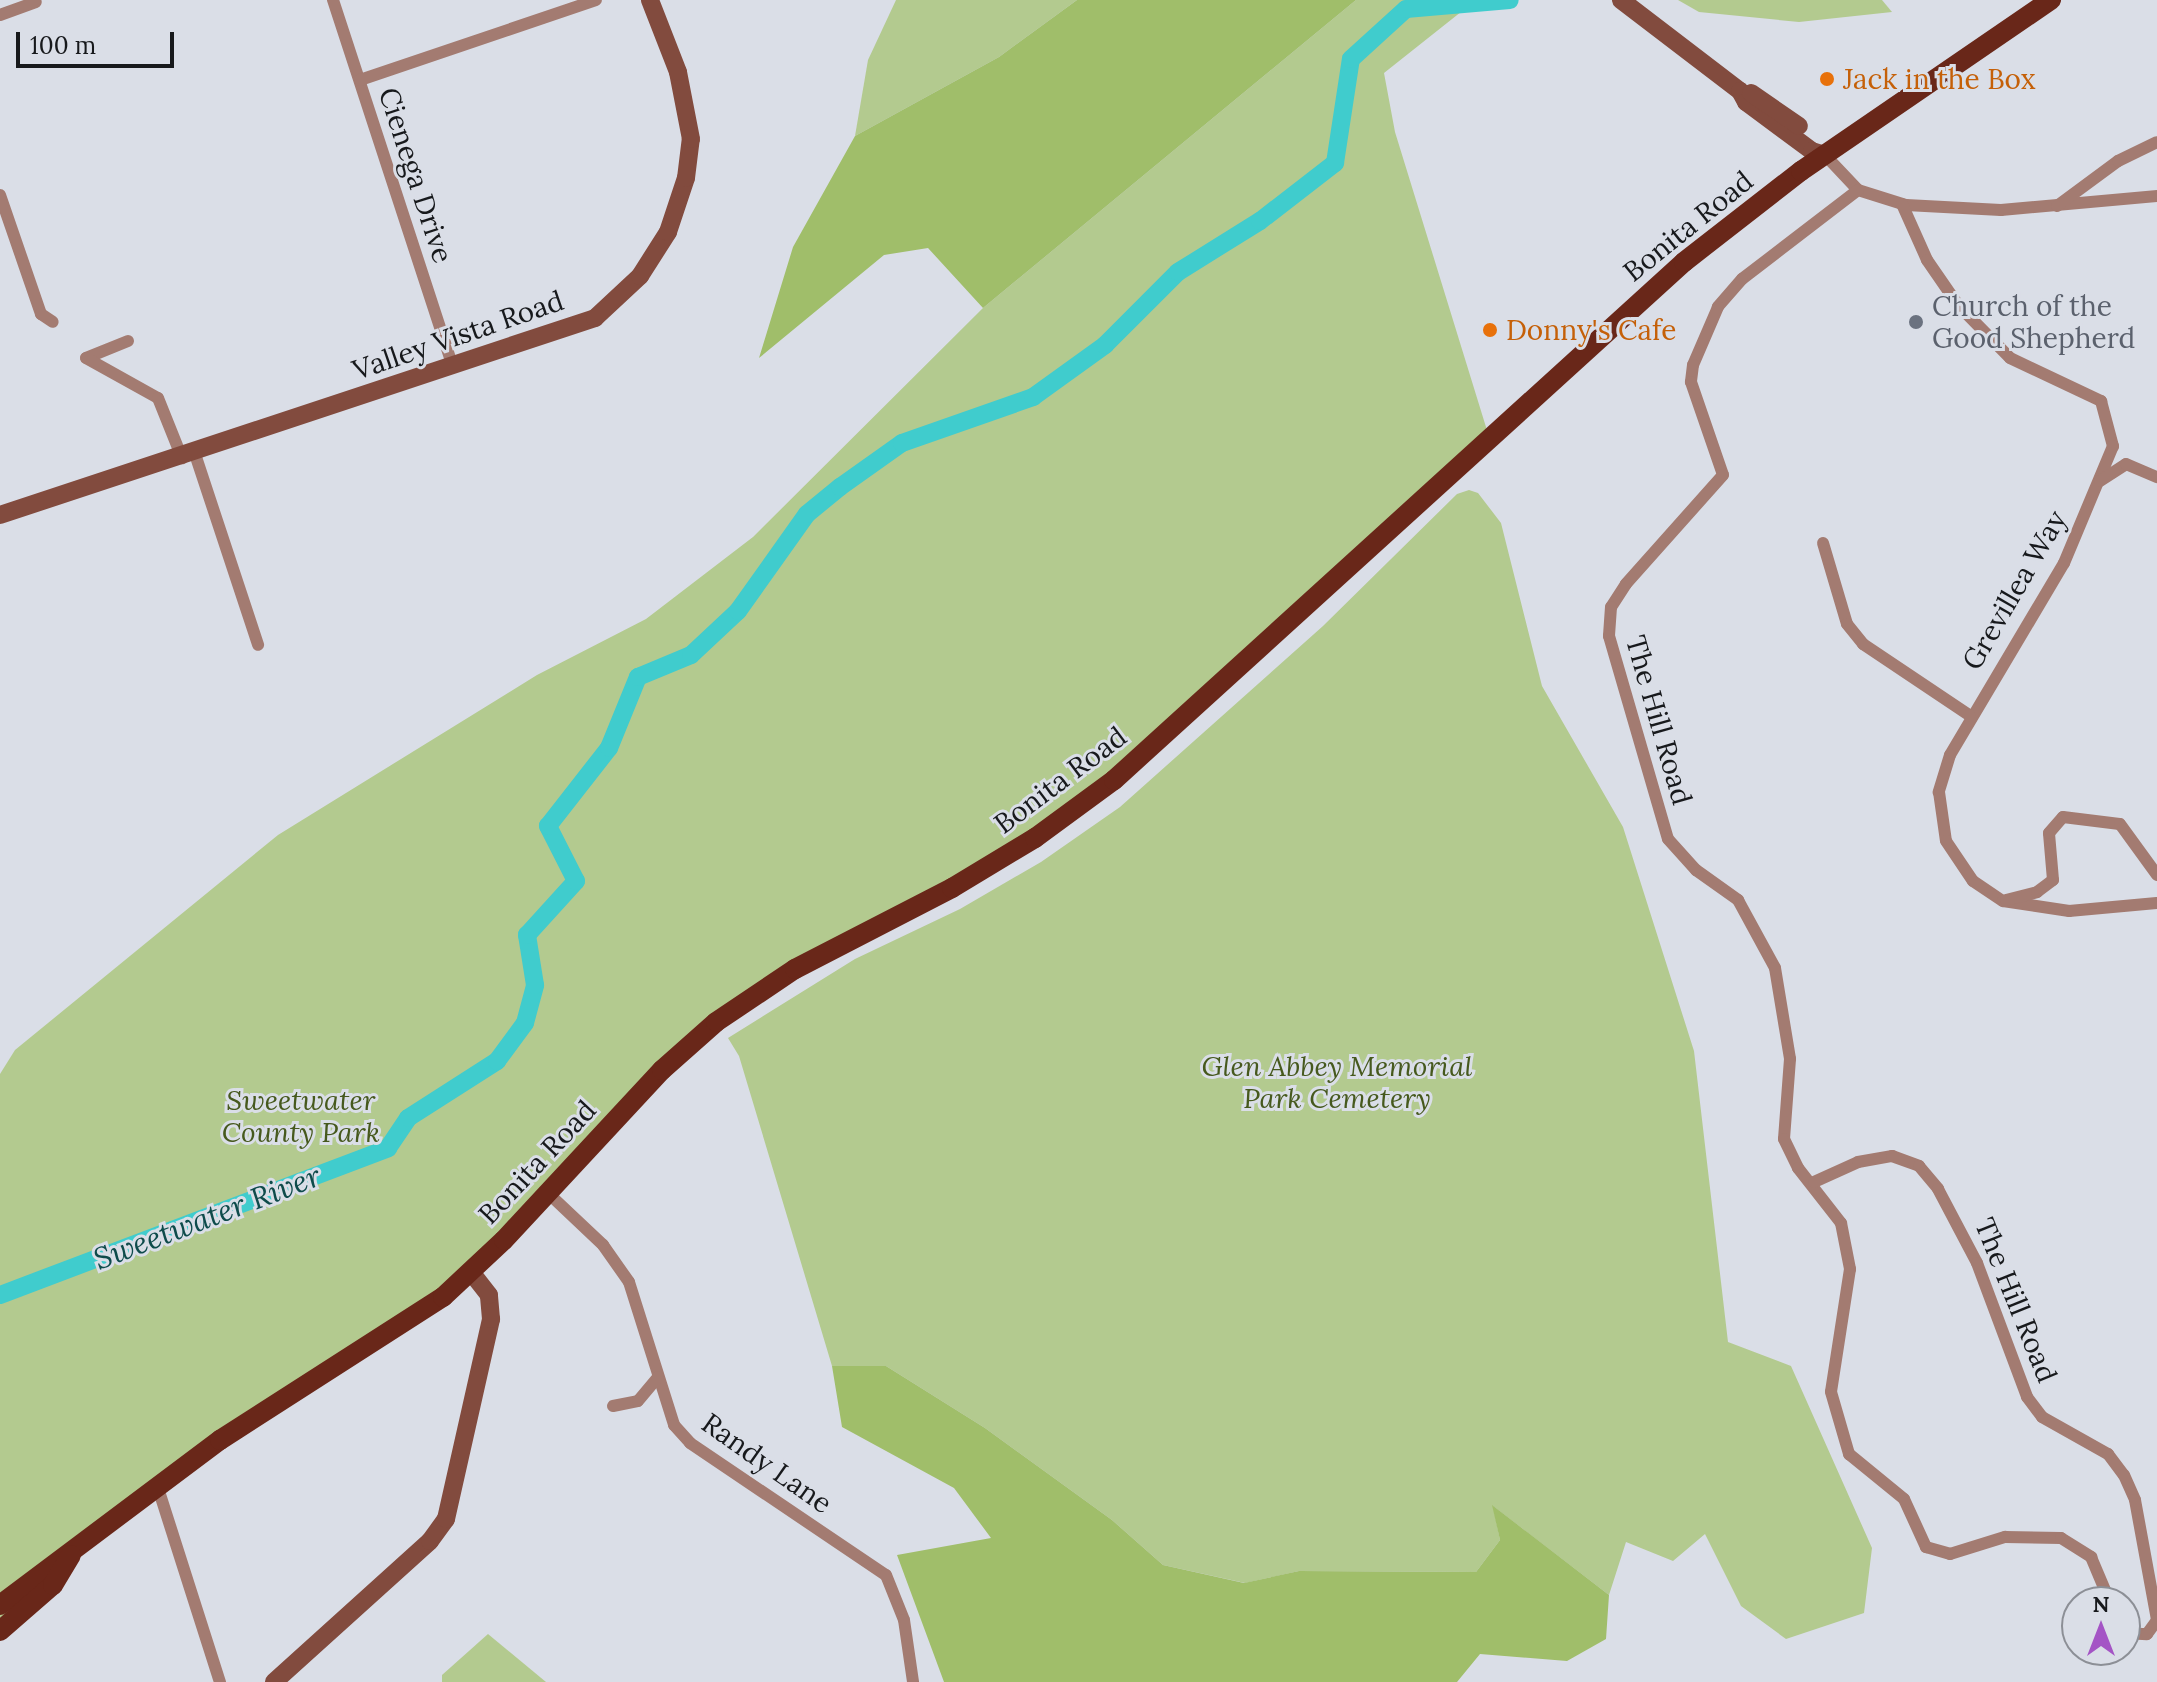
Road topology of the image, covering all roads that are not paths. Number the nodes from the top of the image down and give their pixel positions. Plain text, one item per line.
1 (333, 0) edge
2 (596, 0) edge
3 (650, 0) edge
4 (1621, 0) edge
5 (2051, 0) edge
6 (36, 2) dead end
7 (0, 15) edge
8 (360, 80) junction
9 (2157, 142) edge
10 (1825, 155) junction
11 (1858, 190) junction
12 (0, 195) edge
13 (2157, 196) edge
14 (1902, 204) junction
15 (2057, 206) junction
16 (53, 322) dead end
17 (128, 341) dead end
18 (452, 365) junction
19 (188, 456) junction
20 (2157, 477) edge
21 (2098, 483) junction
22 (0, 515) edge
23 (1823, 543) dead end
24 (258, 645) dead end
25 (1969, 715) junction
26 (2157, 875) edge
27 (2003, 901) junction
28 (2157, 903) edge
29 (1814, 1182) junction
30 (548, 1193) junction
31 (471, 1272) junction
32 (658, 1377) junction
33 (613, 1406) dead end
34 (158, 1488) junction
35 (71, 1555) junction
36 (2103, 1586) edge
37 (0, 1605) edge
38 (2157, 1620) edge
39 (0, 1631) edge
40 (2141, 1634) edge
41 (220, 1682) edge
42 (274, 1682) edge
43 (913, 1682) edge

1 - 8 street, Cienega Drive
2 - 8 street
3 - 18 street, Valley Vista Road
4 - 10 street
5 - 10 main road, Bonita Road
6 - 7 street
8 - 18 street, Cienega Drive
9 - 15 street
10 - 11 street
10 - 30 main road, Bonita Road
11 - 14 street
11 - 29 street, The Hill Road
12 - 16 street
13 - 15 street
14 - 15 street
14 - 21 street, Grevillea Way
17 - 19 street
18 - 19 street, Valley Vista Road
19 - 22 street, Valley Vista Road
19 - 24 street
20 - 21 street
21 - 25 street, Grevillea Way
23 - 25 street, Grevillea Way
25 - 27 street
26 - 27 street
27 - 28 street
29 - 36 street, The Hill Road
29 - 38 street, The Hill Road
30 - 31 main road, Bonita Road
30 - 32 street, Randy Lane
31 - 34 main road, Bonita Road
31 - 42 street
32 - 33 street
32 - 43 street, Randy Lane
34 - 35 main road, Bonita Road
34 - 41 street
35 - 37 main road, Bonita Road
35 - 39 main road, Bonita Road
38 - 40 street, The Hill Road

